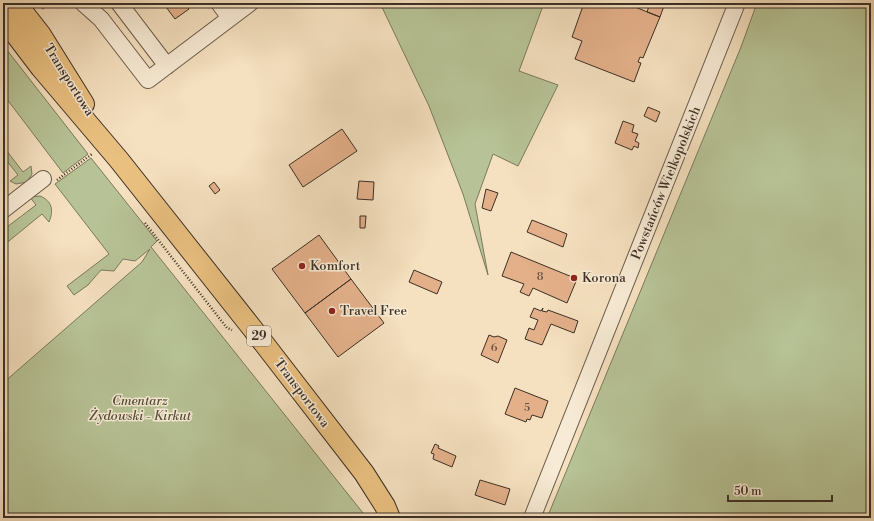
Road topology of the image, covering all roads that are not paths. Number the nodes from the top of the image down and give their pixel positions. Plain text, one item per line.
1 (16, 3) edge
2 (83, 3) edge
3 (121, 3) edge
4 (219, 3) edge
5 (250, 3) edge
6 (736, 3) edge
7 (3, 18) edge
8 (230, 18) junction
9 (101, 19) junction
10 (167, 66) junction
11 (119, 160) junction
12 (44, 179) road end
13 (3, 210) edge
14 (390, 518) edge
15 (532, 518) edge

1 - 11 main road, Transportowa / 29
2 - 9 street
3 - 9 street
3 - 10 street
4 - 8 street
5 - 8 street
6 - 15 street, Powstańców Wielkopolskich
7 - 11 main road, Transportowa / 29
8 - 10 street
9 - 10 street
11 - 14 main road, Transportowa / 29
12 - 13 street

